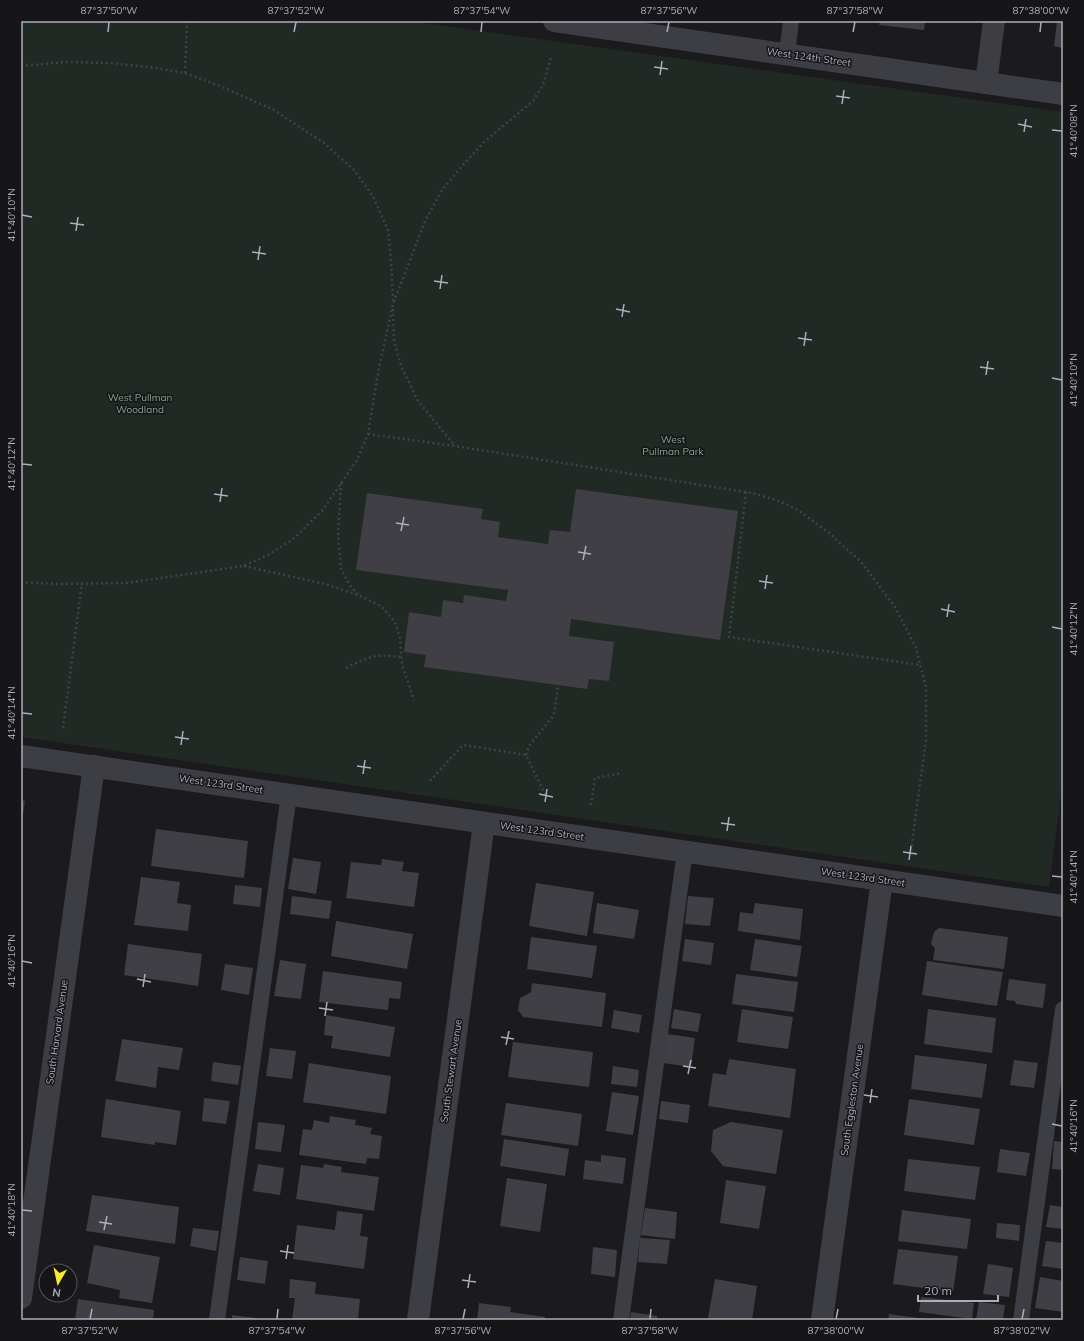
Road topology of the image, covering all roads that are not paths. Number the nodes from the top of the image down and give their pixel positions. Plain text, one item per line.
1 (554, 21) edge
2 (791, 21) edge
3 (994, 21) edge
4 (588, 23) edge
5 (786, 54) junction
6 (986, 83) junction
7 (1063, 94) edge
8 (21, 756) edge
9 (94, 766) junction
10 (289, 794) junction
11 (484, 823) junction
12 (685, 851) junction
13 (882, 880) junction
14 (1063, 906) edge
15 (1063, 1009) edge
16 (21, 1298) edge
17 (217, 1320) edge
18 (418, 1320) edge
19 (621, 1320) edge
20 (822, 1320) edge
21 (1021, 1320) edge

1 - 4 street, West 124th Street
2 - 5 lane
3 - 6 street
4 - 5 street, West 124th Street
5 - 6 street, West 124th Street
6 - 7 street, West 124th Street
8 - 9 street, West 123rd Street
9 - 10 street, West 123rd Street
9 - 16 street, South Harvard Avenue
10 - 11 street, West 123rd Street
10 - 17 lane
11 - 12 street, West 123rd Street
11 - 18 street, South Stewart Avenue
12 - 13 street, West 123rd Street
12 - 19 lane
13 - 14 street, West 123rd Street
13 - 20 street, South Eggleston Avenue
15 - 21 lane

